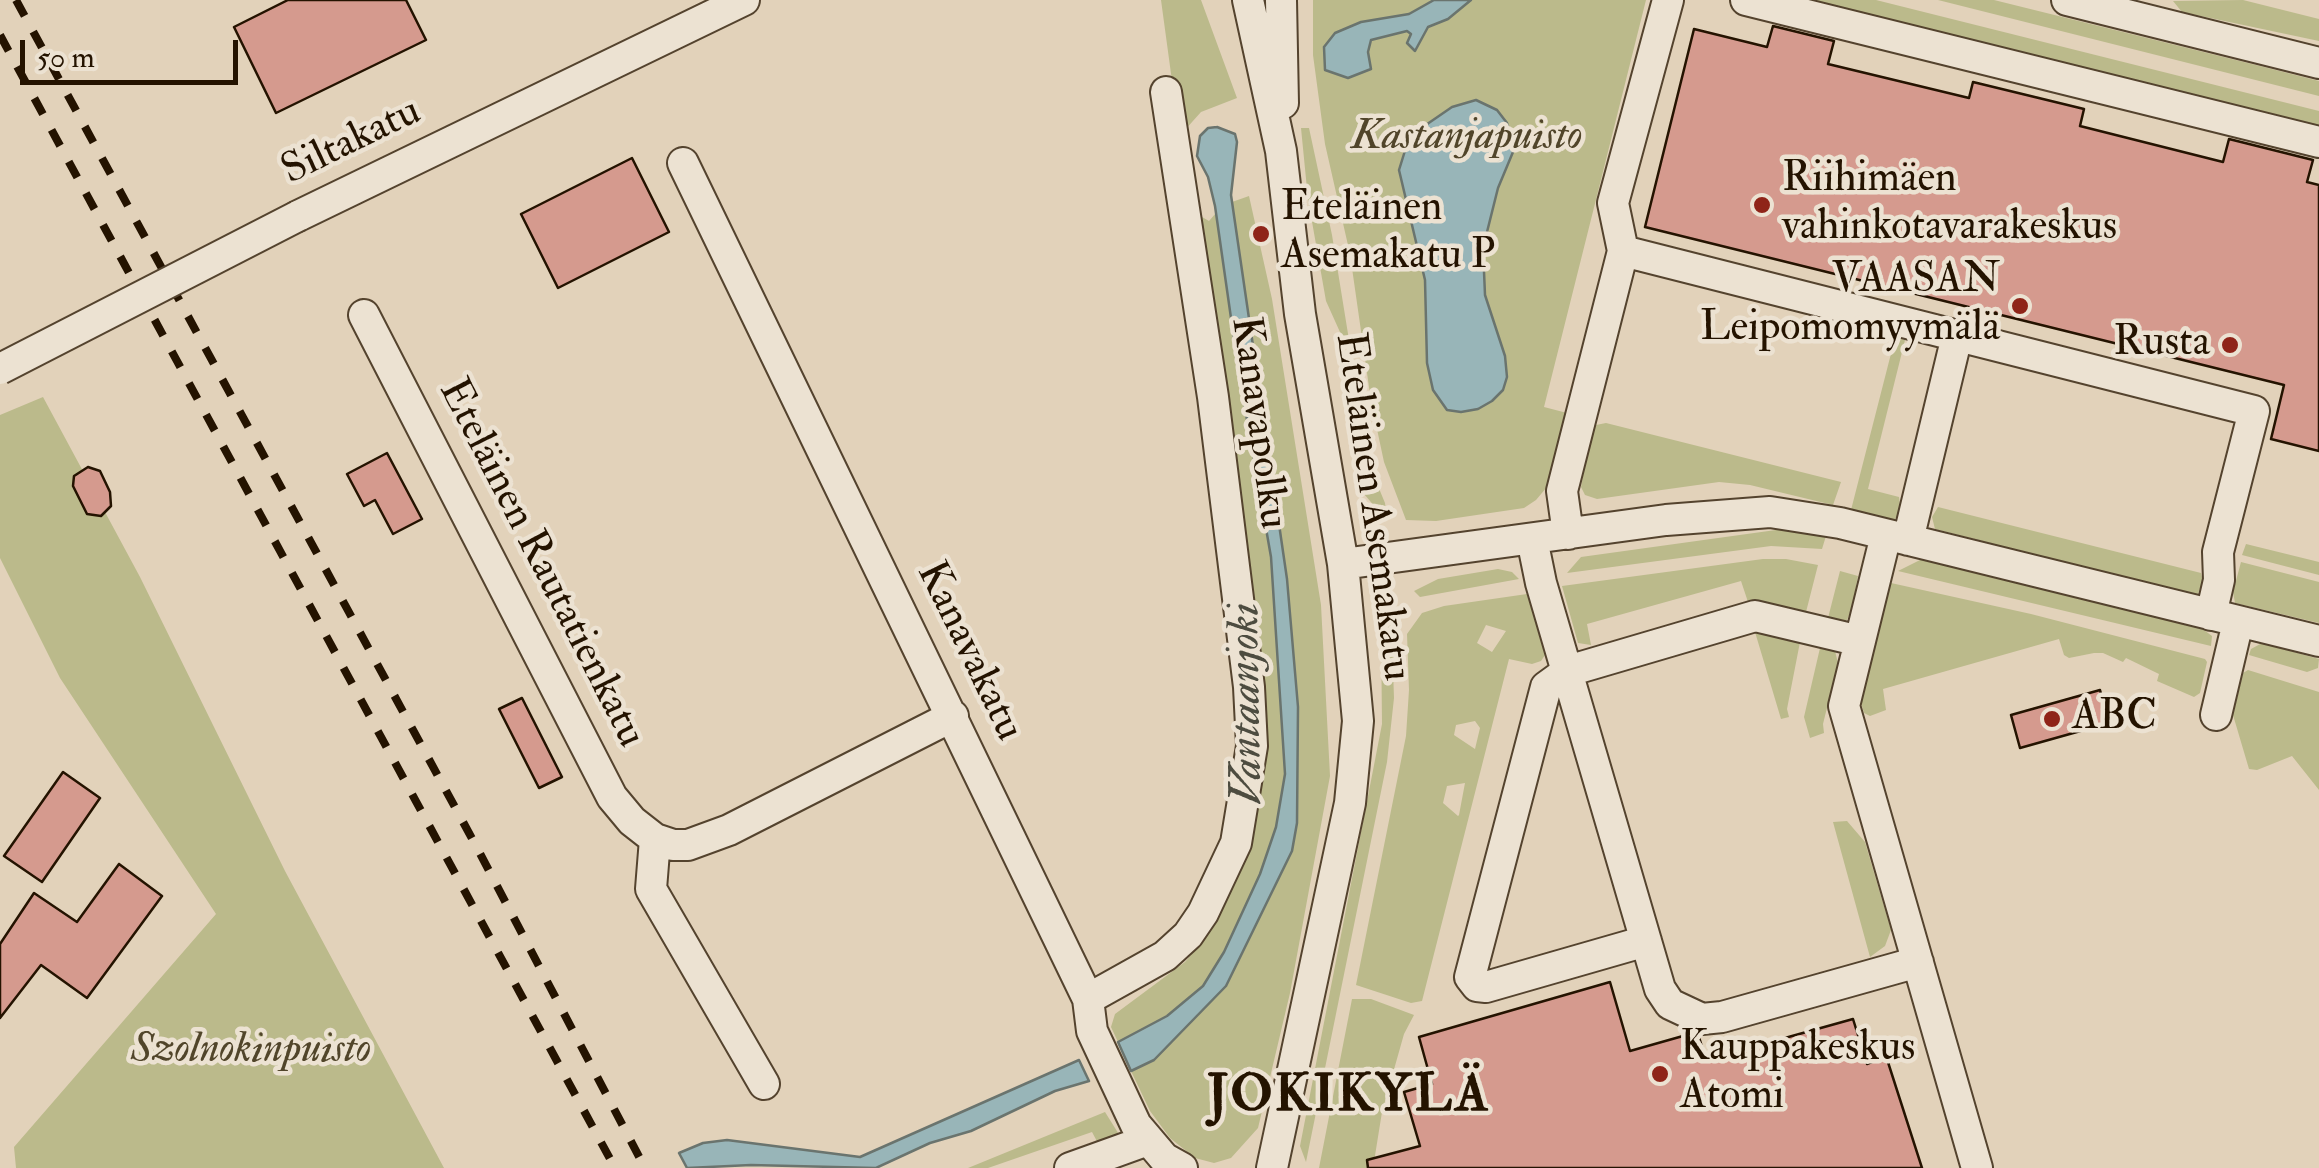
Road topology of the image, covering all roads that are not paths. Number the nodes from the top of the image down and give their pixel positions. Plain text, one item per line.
1 (744, 0) edge
2 (1248, 0) edge
3 (1281, 0) edge
4 (1668, 0) edge
5 (1746, 0) edge
6 (2067, 0) edge
7 (2319, 63) edge
8 (1166, 92) dead end
9 (2319, 142) edge
10 (1281, 151) junction
11 (683, 164) dead end
12 (1623, 251) junction
13 (364, 316) dead end
14 (1957, 336) junction
15 (0, 368) edge
16 (1568, 534) junction
17 (1897, 537) junction
18 (1532, 539) junction
19 (1344, 564) junction
20 (2225, 618) junction
21 (1860, 641) junction
22 (2319, 641) edge
23 (1568, 671) junction
24 (2216, 715) dead end
25 (952, 716) junction
26 (656, 839) junction
27 (1646, 941) junction
28 (1918, 962) junction
29 (1088, 999) junction
30 (764, 1084) dead end
31 (1148, 1140) junction
32 (1070, 1168) edge
33 (1182, 1168) edge
34 (1272, 1168) edge
35 (1976, 1168) edge

1 - 15 street, Siltakatu, bridge
2 - 10 street, Eteläinen Asemakatu
3 - 10 street, Eteläinen Asemakatu
4 - 12 street
5 - 9 street
6 - 7 street
8 - 29 street, Kanavapolku
10 - 19 street, Eteläinen Asemakatu
11 - 25 street, Kanavakatu
12 - 14 street
12 - 16 street
13 - 26 street, Eteläinen Rautatienkatu
14 - 17 street
14 - 20 street
16 - 17 street
16 - 18 street
17 - 20 street
17 - 21 street
18 - 19 street
18 - 23 street
19 - 34 street, Eteläinen Asemakatu
20 - 22 street
20 - 24 street
21 - 23 street
21 - 28 street
23 - 27 street
23 - 27 street
25 - 26 street
25 - 29 street, Kanavakatu
26 - 30 street
27 - 28 street
28 - 35 street
29 - 31 street, Kanavakatu
31 - 32 street
31 - 33 street, Kanavakatu

